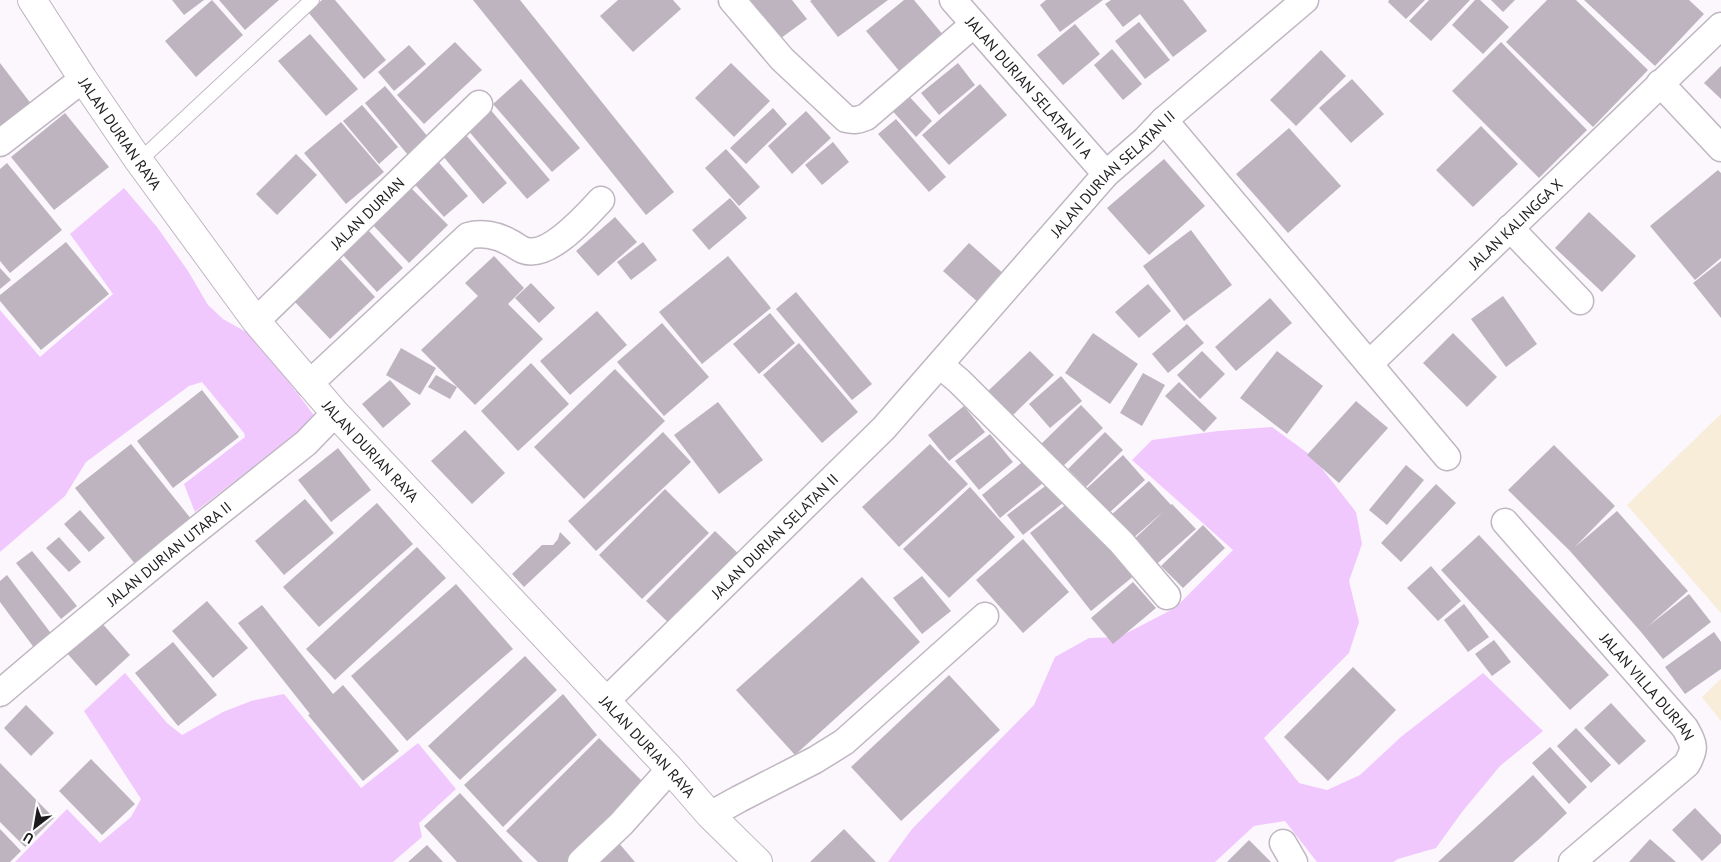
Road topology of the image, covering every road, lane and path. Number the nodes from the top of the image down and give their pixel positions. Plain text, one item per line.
1 (32, 0) edge
2 (312, 0) edge
3 (732, 0) edge
4 (953, 0) edge
5 (1305, 0) edge
6 (974, 24) junction
7 (1721, 26) edge
8 (83, 79) junction
9 (1660, 83) junction
10 (479, 104) dead end
11 (1164, 120) junction
12 (0, 143) edge
13 (1721, 148) edge
14 (139, 161) junction
15 (1106, 174) junction
16 (601, 200) dead end
17 (1510, 228) junction
18 (1580, 301) dead end
19 (256, 321) junction
20 (1369, 364) junction
21 (940, 365) junction
22 (309, 384) junction
23 (335, 413) junction
24 (1447, 457) dead end
25 (1504, 522) dead end
26 (1167, 596) dead end
27 (985, 616) dead end
28 (0, 694) edge
29 (606, 701) junction
30 (670, 769) junction
31 (710, 815) junction
32 (581, 862) edge
33 (758, 862) edge
34 (1572, 862) edge

1 - 8 main road, JALAN DURIAN RAYA
2 - 14 lane
3 - 6 street
4 - 6 street, JALAN DURIAN SELATAN II A
5 - 11 street, JALAN DURIAN SELATAN II
6 - 15 street, JALAN DURIAN SELATAN II A
7 - 9 street, JALAN KALINGGA X
8 - 12 street
8 - 14 main road, JALAN DURIAN RAYA
9 - 13 street
9 - 17 street, JALAN KALINGGA X
10 - 19 street, JALAN DURIAN
11 - 15 street, JALAN DURIAN SELATAN II
11 - 20 street
14 - 19 main road, JALAN DURIAN RAYA
15 - 21 street, JALAN DURIAN SELATAN II
16 - 22 street
17 - 18 street
17 - 20 street, JALAN KALINGGA X
19 - 22 main road, JALAN DURIAN RAYA
20 - 24 street
21 - 26 street
21 - 29 street, JALAN DURIAN SELATAN II
22 - 23 main road, JALAN DURIAN RAYA
23 - 28 street, JALAN DURIAN UTARA II
23 - 29 main road, JALAN DURIAN RAYA
25 - 34 street, JALAN VILLA DURIAN
27 - 31 street
29 - 30 main road, JALAN DURIAN RAYA
30 - 31 main road, JALAN DURIAN RAYA
30 - 32 street
31 - 33 main road, JALAN DURIAN RAYA

